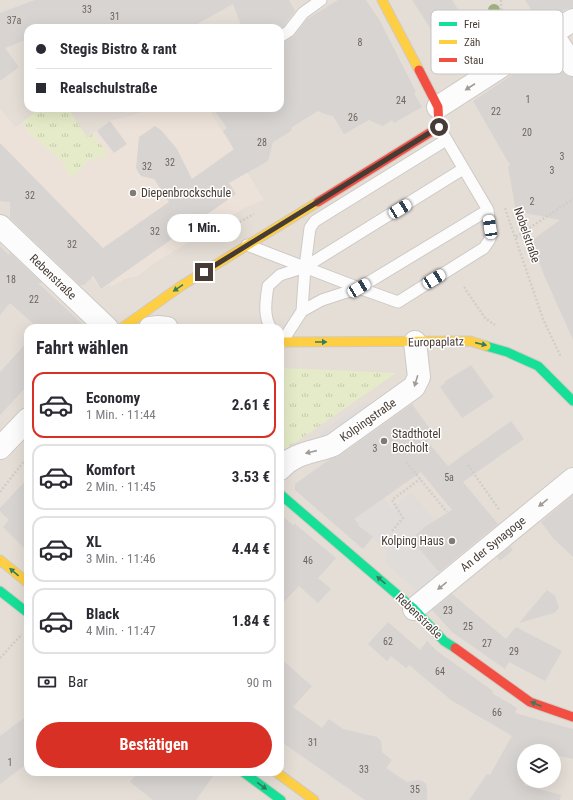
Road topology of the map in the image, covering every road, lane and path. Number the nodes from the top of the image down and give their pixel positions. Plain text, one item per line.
1 (321, 0) edge
2 (382, 0) edge
3 (573, 20) edge
4 (563, 27) edge
5 (284, 34) edge
6 (563, 50) edge
7 (573, 65) edge
8 (497, 74) edge
9 (438, 117) junction
10 (446, 140) junction
11 (463, 169) junction
12 (573, 200) edge
13 (501, 201) dead end
14 (488, 210) junction
15 (0, 226) edge
16 (516, 237) junction
17 (247, 245) junction
18 (305, 267) junction
19 (359, 288) junction
20 (302, 311) junction
21 (103, 324) edge
22 (128, 324) edge
23 (268, 324) edge
24 (284, 338) edge
25 (284, 342) edge
26 (415, 342) junction
27 (562, 360) dead end
28 (571, 399) edge
29 (24, 423) edge
30 (0, 448) edge
31 (24, 461) edge
32 (406, 462) dead end
33 (284, 464) edge
34 (468, 466) dead end
35 (420, 479) junction
36 (573, 479) edge
37 (0, 492) edge
38 (284, 497) edge
39 (447, 512) dead end
40 (512, 529) junction
41 (392, 532) dead end
42 (0, 560) edge
43 (24, 580) edge
44 (0, 592) edge
45 (414, 610) junction
46 (24, 611) edge
47 (24, 632) dead end
48 (0, 658) edge
49 (573, 717) edge
50 (249, 776) edge
51 (281, 776) edge
52 (282, 800) edge
53 (314, 800) edge

1 - 5 lane
2 - 9 street
3 - 4 street
6 - 7 street
8 -> 9 street
9 - 10 lane
9 - 17 street
10 - 11 lane
10 - 18 lane
11 - 14 lane
11 - 18 lane
12 - 16 path
13 - 16 path, Nobelstraße
14 - 19 lane
14 - 19 lane
15 - 21 street, Rebenstraße
16 - 27 path, Nobelstraße
17 - 18 lane
17 -> 22 street
18 - 19 lane
18 - 20 lane
18 - 23 lane
19 - 20 lane
20 - 24 lane
25 -> 26 street, Europaplatz
26 -> 28 street, Europaplatz
26 -> 33 street, Kolpingstraße
29 - 30 street
31 - 37 path
32 - 35 path
34 - 40 path
35 - 39 path
35 - 41 path
36 -> 40 street, An der Synagoge
45 -> 38 street, Rebenstraße
40 -> 45 street, An der Synagoge
43 -> 42 street
44 - 46 street
49 -> 45 street, Rebenstraße
47 - 48 path
50 -> 52 street
51 - 53 street

